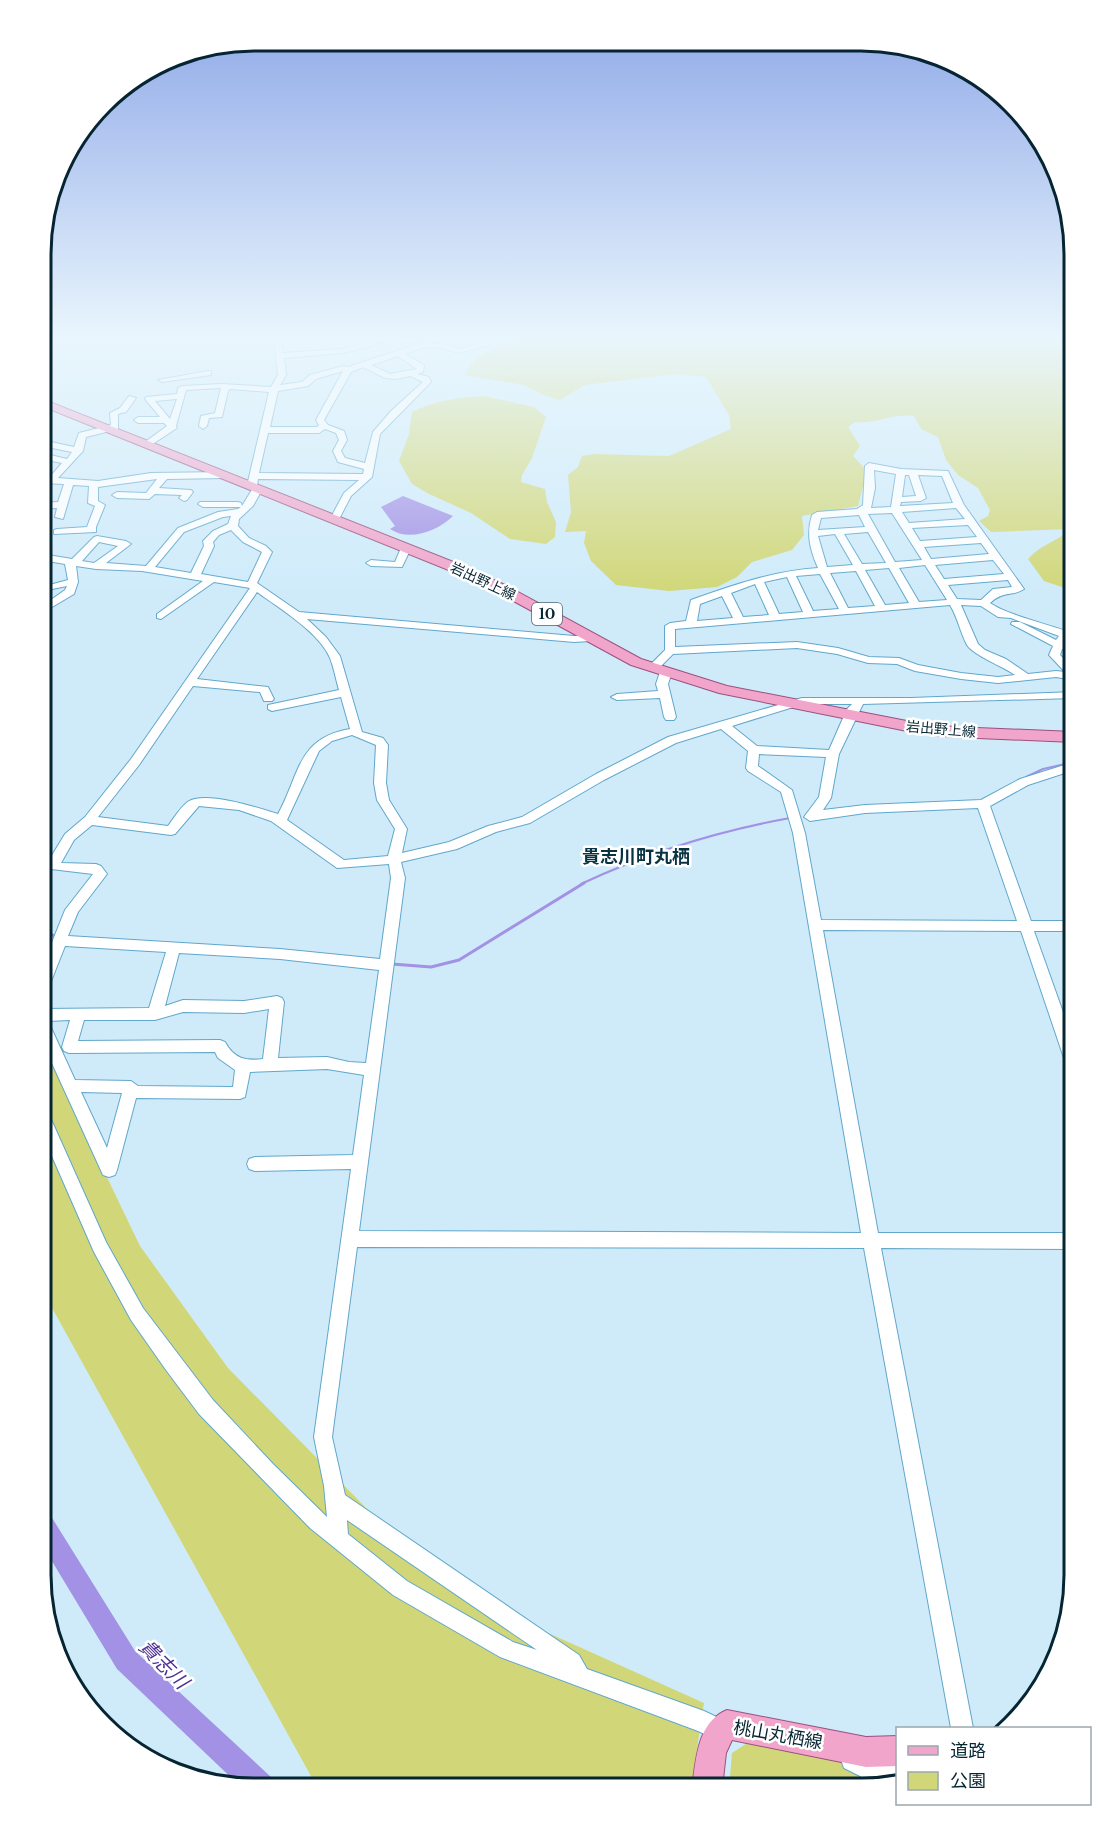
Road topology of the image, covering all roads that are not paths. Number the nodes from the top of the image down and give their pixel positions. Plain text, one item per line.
1 (94, 422) edge
2 (115, 422) edge
3 (162, 422) edge
4 (204, 422) edge
5 (266, 422) edge
6 (321, 422) edge
7 (386, 422) edge
8 (168, 423) joint
9 (203, 426) dead end
10 (323, 426) junction
11 (111, 429) junction
12 (264, 430) junction
13 (51, 442) edge
14 (148, 444) junction
15 (79, 451) junction
16 (51, 458) edge
17 (69, 462) junction
18 (369, 467) junction
19 (906, 472) junction
20 (225, 475) junction
21 (51, 476) edge
22 (164, 476) junction
23 (367, 477) junction
24 (70, 481) junction
25 (51, 482) edge
26 (254, 483) junction
27 (94, 484) junction
28 (153, 491) junction
29 (117, 495) dead end
30 (184, 498) dead end
31 (203, 504) dead end
32 (896, 504) junction
33 (62, 505) junction
34 (249, 505) junction
35 (959, 505) junction
36 (51, 506) edge
37 (861, 511) junction
38 (238, 512) junction
39 (60, 517) dead end
40 (335, 519) junction
41 (970, 522) junction
42 (233, 526) junction
43 (906, 526) junction
44 (872, 529) junction
45 (838, 531) junction
46 (57, 532) dead end
47 (815, 533) junction
48 (982, 540) junction
49 (918, 544) junction
50 (406, 548) junction
51 (995, 557) junction
52 (51, 558) edge
53 (73, 562) junction
54 (930, 562) junction
55 (371, 563) dead end
56 (893, 565) junction
57 (96, 566) junction
58 (861, 568) junction
59 (148, 569) junction
60 (824, 571) junction
61 (789, 573) junction
62 (195, 576) junction
63 (1010, 577) junction
64 (213, 578) junction
65 (758, 580) junction
66 (73, 582) junction
67 (942, 582) junction
68 (254, 585) junction
69 (51, 587) edge
70 (725, 591) junction
71 (954, 602) junction
72 (983, 603) junction
73 (51, 604) edge
74 (916, 606) junction
75 (882, 608) junction
76 (845, 611) junction
77 (809, 614) junction
78 (296, 615) junction
79 (161, 616) dead end
80 (775, 617) junction
81 (740, 620) junction
82 (691, 623) junction
83 (591, 638) junction
84 (1064, 638) edge
85 (1064, 641) edge
86 (670, 651) junction
87 (1064, 666) edge
88 (660, 670) junction
89 (1064, 675) edge
90 (1026, 677) junction
91 (189, 682) junction
92 (346, 692) junction
93 (664, 694) junction
94 (1064, 695) edge
95 (617, 697) dead end
96 (881, 701) junction
97 (795, 703) junction
98 (652, 708) dead end
99 (851, 716) junction
100 (725, 726) junction
101 (356, 731) junction
102 (1064, 736) edge
103 (754, 750) junction
104 (833, 754) junction
105 (1064, 769) edge
106 (983, 804) junction
107 (812, 814) junction
108 (88, 820) junction
109 (280, 822) junction
110 (799, 834) junction
111 (394, 858) junction
112 (51, 864) edge
113 (51, 867) edge
114 (815, 925) junction
115 (1027, 925) junction
116 (1064, 926) edge
117 (59, 941) junction
118 (174, 947) junction
119 (51, 962) edge
120 (385, 965) junction
121 (79, 1014) junction
122 (156, 1014) junction
123 (51, 1015) edge
124 (1064, 1034) edge
125 (51, 1043) edge
126 (69, 1047) junction
127 (270, 1064) junction
128 (243, 1067) junction
129 (63, 1069) junction
130 (371, 1069) junction
131 (70, 1086) junction
132 (129, 1092) junction
133 (51, 1136) edge
134 (359, 1162) junction
135 (255, 1164) dead end
136 (350, 1239) junction
137 (871, 1240) junction
138 (1064, 1241) edge
139 (335, 1500) junction
140 (339, 1539) junction
141 (580, 1677) junction
142 (962, 1727) edge
143 (716, 1741) junction
144 (825, 1743) junction
145 (896, 1752) edge
146 (896, 1770) edge
147 (709, 1778) edge

1 - 11 main road, 岩出野上線 / 10
2 - 11 street
3 - 8 street
4 - 9 street
5 - 12 street
6 - 10 street
7 - 18 street
8 - 14 street
10 - 12 street
10 - 18 street
11 - 14 main road, 岩出野上線 / 10
11 - 15 street
12 - 26 street
13 - 15 street
14 - 20 main road, 岩出野上線 / 10
15 - 17 street
16 - 17 street
17 - 21 street
18 - 23 street
19 - 32 street
19 - 32 street
19 - 35 street
19 - 37 street
20 - 22 street
20 - 26 main road, 岩出野上線 / 10
22 - 27 street
22 - 28 street
23 - 26 street
23 - 40 street
24 - 25 street
24 - 27 street
24 - 33 street
26 - 34 street
26 - 40 main road, 岩出野上線 / 10
27 - 46 street
28 - 29 street
28 - 30 street
31 - 34 street
32 - 35 street
32 - 37 street
32 - 43 street
33 - 36 street
33 - 39 street
34 - 38 street
35 - 41 street
37 - 44 street
37 - 47 street
38 - 42 street
38 - 59 street
40 - 50 main road, 岩出野上線 / 10
41 - 43 street
41 - 48 street
42 - 62 street
42 - 68 street
43 - 49 street
44 - 45 street
44 - 56 street
45 - 47 street
45 - 58 street
47 - 60 street
48 - 49 street
48 - 51 street
49 - 54 street
50 - 55 street
50 - 83 main road, 岩出野上線 / 10
51 - 54 street
51 - 63 street
52 - 53 street
53 - 57 street
53 - 57 street
53 - 66 street
54 - 56 street
54 - 67 street
56 - 58 street
56 - 74 street
57 - 59 street
58 - 60 street
58 - 75 street
59 - 62 street
60 - 61 street
60 - 76 street
61 - 65 street
61 - 77 street
62 - 64 street
63 - 67 street
63 - 72 street
64 - 68 street
64 - 79 street
65 - 70 street
65 - 80 street
66 - 69 street
66 - 73 street
67 - 71 street
68 - 78 street
68 - 91 street
70 - 81 street
70 - 82 street
71 - 72 street
71 - 74 street
71 - 90 street
72 - 84 street
74 - 75 street
75 - 76 street
76 - 77 street
77 - 80 street
78 - 83 street
78 - 92 street
80 - 81 street
81 - 82 street
82 - 86 street
83 - 88 main road, 岩出野上線 / 10
85 - 87 street
86 - 88 street
86 - 90 street
88 - 93 street
88 - 97 main road, 岩出野上線 / 10
89 - 90 street
91 - 92 street
91 - 108 street
92 - 101 street
93 - 95 street
93 - 98 street
94 - 96 street
96 - 97 street
96 - 99 street
97 - 99 main road, 岩出野上線 / 10
97 - 100 street
99 - 102 main road, 岩出野上線 / 10
99 - 104 street
100 - 103 street
100 - 111 street
101 - 109 street
101 - 111 street
103 - 104 street
103 - 110 street
104 - 107 street
105 - 106 street
106 - 107 street
106 - 115 street
107 - 110 street
108 - 109 street
108 - 112 street
109 - 111 street
110 - 114 street
111 - 120 street
113 - 117 street
114 - 115 street
114 - 137 street
115 - 116 street
115 - 124 street
117 - 118 street
117 - 119 street
118 - 120 street
118 - 122 street
120 - 130 street
121 - 122 street
121 - 123 street
121 - 126 street
122 - 127 street
125 - 129 street
126 - 128 street
126 - 129 street
127 - 128 street
127 - 130 street
128 - 132 street
129 - 131 street
130 - 134 street
131 - 132 street
131 - 132 street
133 - 140 street
134 - 135 street
134 - 136 street
136 - 137 street
136 - 139 street
137 - 138 street
137 - 142 street
139 - 140 street
139 - 141 street
140 - 141 street
141 - 143 street
143 - 144 main road, 桃山丸栖線
143 - 147 main road
144 - 145 main road, 桃山丸栖線
144 - 146 street

